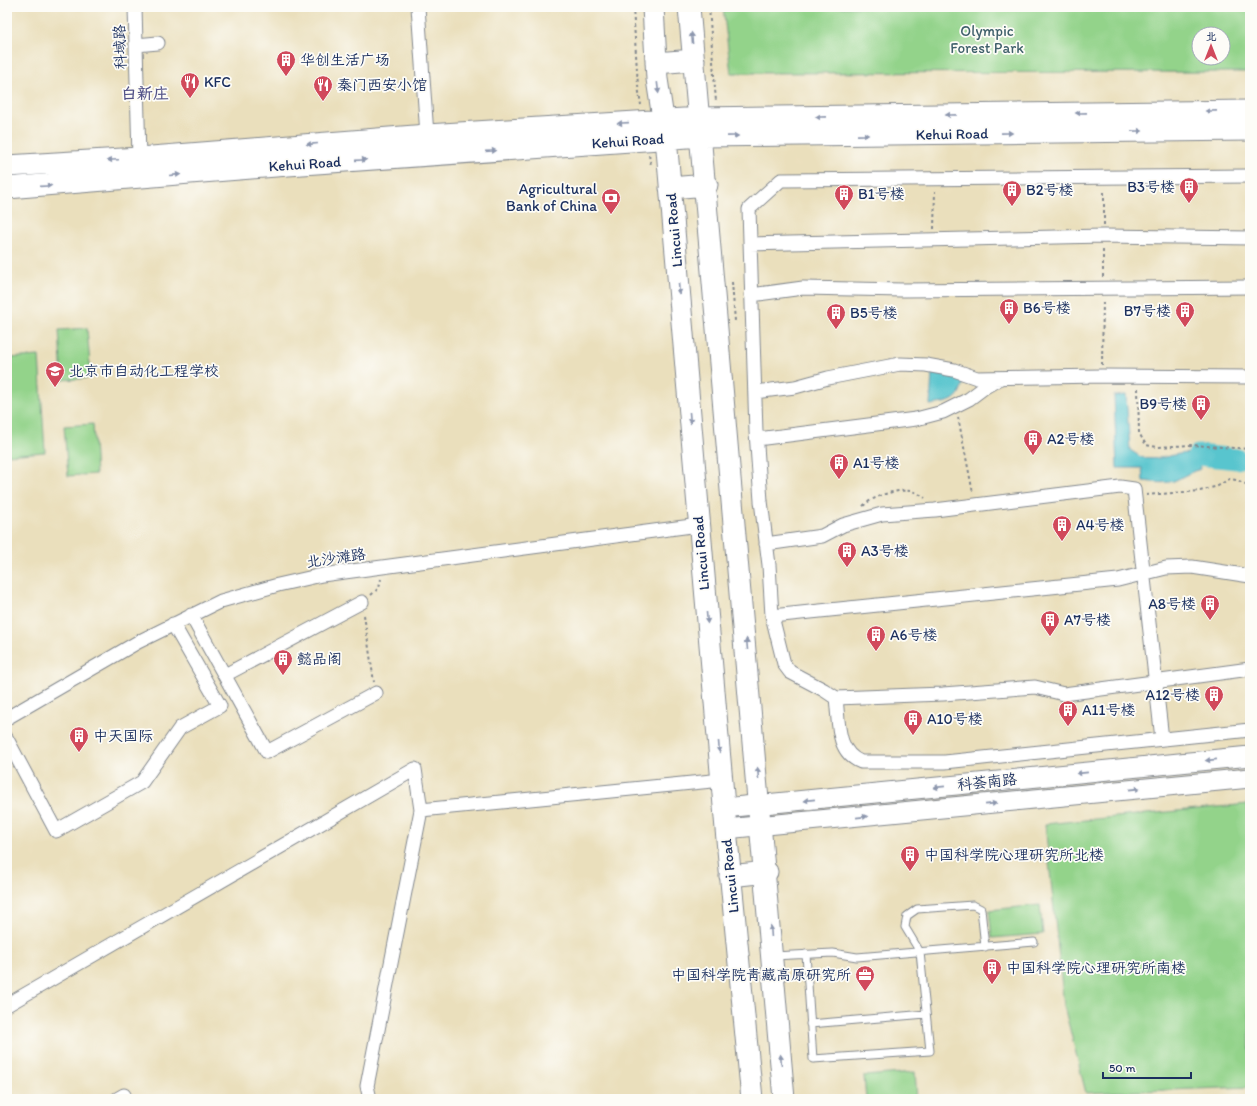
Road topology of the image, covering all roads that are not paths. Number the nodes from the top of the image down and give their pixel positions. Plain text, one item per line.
1 (135, 7) edge
2 (418, 7) edge
3 (653, 7) edge
4 (689, 7) edge
5 (158, 43) dead end
6 (136, 45) junction
7 (694, 60) junction
8 (656, 63) junction
9 (1250, 111) edge
10 (701, 127) junction
11 (664, 129) junction
12 (1250, 130) edge
13 (427, 135) junction
14 (139, 158) junction
15 (7, 166) edge
16 (1250, 176) edge
17 (707, 186) junction
18 (7, 188) edge
19 (670, 188) junction
20 (1250, 238) edge
21 (750, 244) junction
22 (1250, 288) edge
23 (751, 295) junction
24 (1250, 377) edge
25 (1000, 378) junction
26 (755, 392) junction
27 (757, 439) junction
28 (699, 525) junction
29 (766, 544) junction
30 (1142, 573) junction
31 (1250, 576) edge
32 (362, 602) road end
33 (191, 615) junction
34 (772, 616) junction
35 (174, 624) junction
36 (1250, 669) edge
37 (225, 675) junction
38 (376, 693) road end
39 (836, 698) junction
40 (7, 718) edge
41 (1250, 730) edge
42 (7, 739) edge
43 (1162, 739) junction
44 (1250, 756) edge
45 (1250, 778) edge
46 (722, 780) junction
47 (761, 805) junction
48 (724, 808) junction
49 (421, 810) junction
50 (763, 827) junction
51 (726, 829) junction
52 (766, 872) junction
53 (730, 876) junction
54 (1034, 942) dead end
55 (985, 947) junction
56 (920, 952) junction
57 (806, 954) junction
58 (773, 956) junction
59 (7, 1005) edge
60 (926, 1014) junction
61 (810, 1024) junction
62 (366, 1097) edge
63 (117, 1099) edge
64 (126, 1099) edge
65 (752, 1099) edge
66 (784, 1099) edge

1 - 6 street, 科域路
2 - 13 street
3 - 8 main road, Lincui Road
7 -> 4 main road
5 - 6 street
6 - 14 street, 科域路
7 - 8 main road
7 - 10 main road
8 -> 11 main road, Lincui Road
9 -> 10 main road, Kehui Road
10 - 11 main road, Kehui Road
10 -> 12 main road, Kehui Road
10 - 17 main road
11 -> 13 main road, Kehui Road
18 -> 11 main road, Kehui Road
11 - 19 main road, Lincui Road
13 -> 14 main road, Kehui Road
14 -> 15 main road, Kehui Road
16 - 21 street
17 - 19 main road
47 -> 17 main road
19 -> 28 main road, Lincui Road
20 - 21 street
21 - 23 street
22 - 23 street
23 - 26 street
24 - 25 street
25 - 26 street
25 - 27 street
26 - 27 street
27 - 29 street
28 - 33 street, 北沙滩路
28 -> 46 main road, Lincui Road
29 - 30 street
29 - 34 street
30 - 31 street
30 - 34 street
30 - 43 street
32 - 37 street
33 - 35 street, 北沙滩路
33 - 37 street
34 - 39 street
35 - 40 street, 北沙滩路
35 - 42 street
36 - 39 street
37 - 38 street
39 - 43 street
41 - 43 street
44 -> 47 street, 科荟南路
50 -> 45 street, 科荟南路
46 - 48 main road, Lincui Road
46 - 49 street
47 - 48 street, 科荟南路
47 - 50 main road
48 - 51 main road, Lincui Road
49 - 59 street
49 - 62 street
50 - 51 street, 科荟南路
50 - 52 main road
51 - 53 main road, Lincui Road
52 - 53 main road
58 -> 52 main road
53 - 65 main road, Lincui Road
54 - 55 lane
55 - 56 lane
55 - 56 lane
56 - 57 lane
56 - 60 lane
57 - 58 lane
57 - 61 lane
66 -> 58 main road
60 - 61 lane
60 - 61 lane
63 - 64 street

